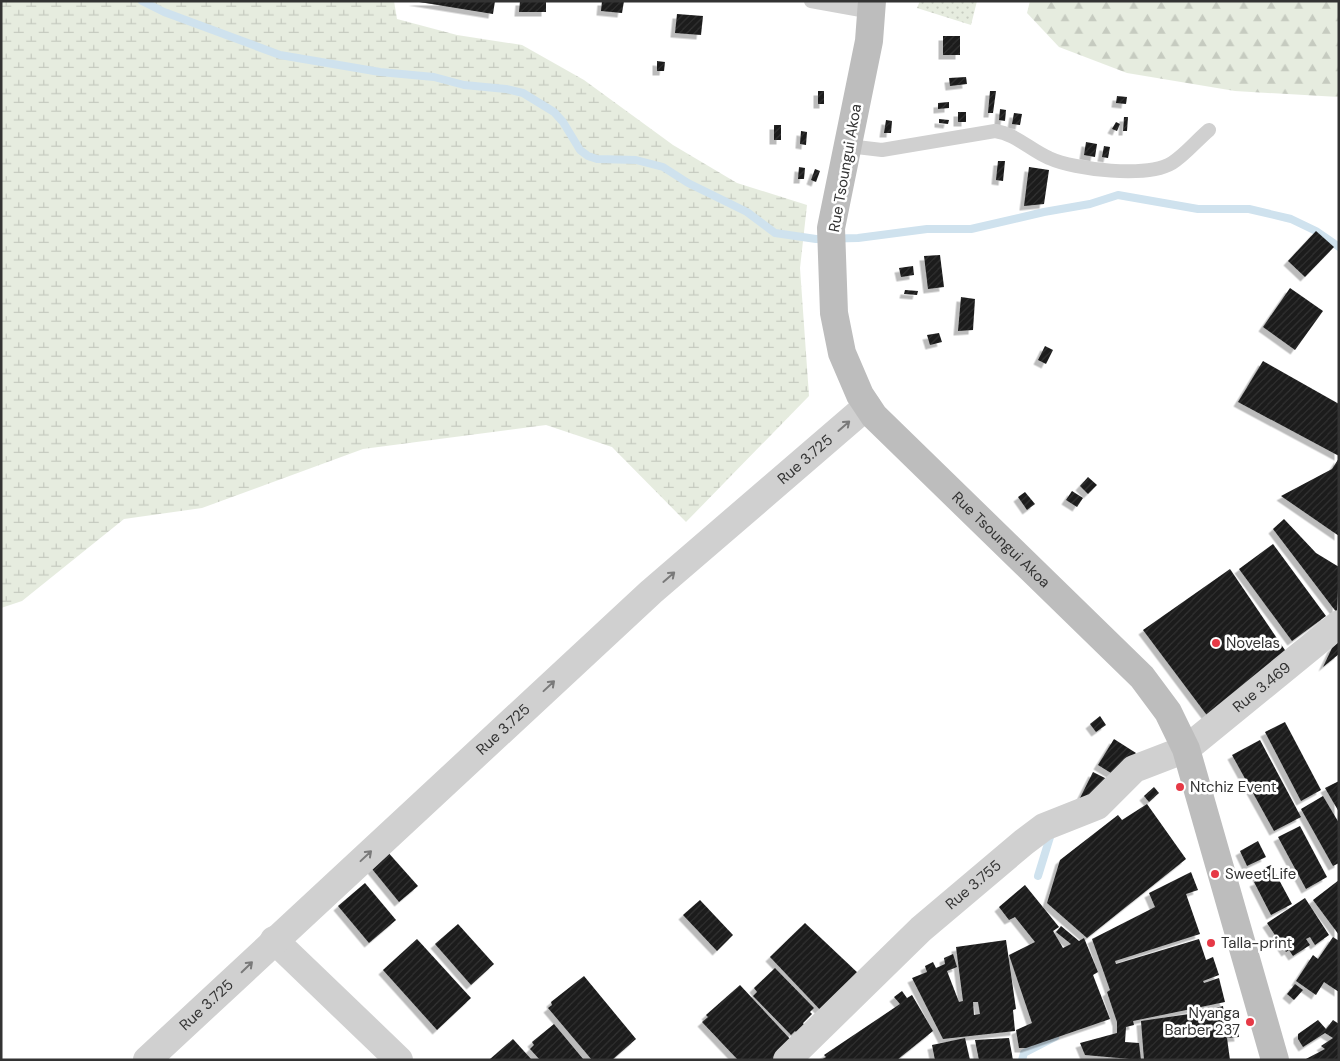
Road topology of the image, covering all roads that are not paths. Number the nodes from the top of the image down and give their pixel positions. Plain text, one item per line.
1 (811, 1) edge
2 (872, 7) edge
3 (1209, 130) dead end
4 (848, 146) junction
5 (868, 406) junction
6 (1339, 624) edge
7 (1186, 749) junction
8 (274, 940) junction
9 (147, 1060) edge
10 (399, 1060) edge
11 (787, 1060) edge
12 (1275, 1060) edge

1 - 2 lane
2 - 4 main road, Rue Tsoungui Akoa
3 - 4 lane
4 - 5 main road, Rue Tsoungui Akoa
5 - 7 main road, Rue Tsoungui Akoa
8 -> 5 street, Rue 3.725
6 - 7 street, Rue 3.469
7 - 11 street, Rue 3.755
7 - 12 main road, Rue Tsoungui Akoa
9 -> 8 street, Rue 3.725
8 - 10 street

